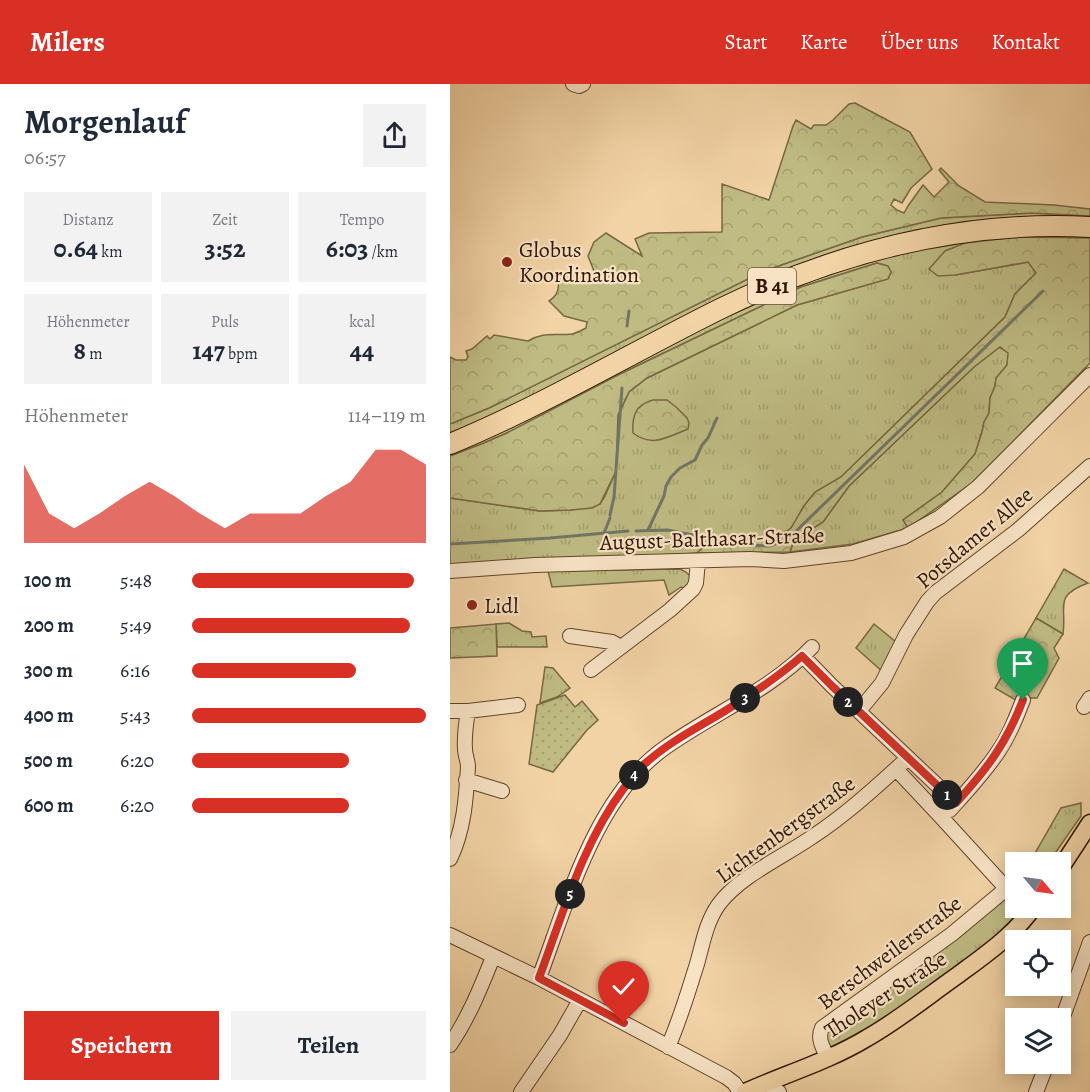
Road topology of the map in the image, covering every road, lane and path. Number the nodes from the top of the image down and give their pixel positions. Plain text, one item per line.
1 (573, 84) edge
2 (583, 84) edge
3 (1090, 227) edge
4 (1090, 375) edge
5 (450, 443) edge
6 (1090, 465) edge
7 (698, 561) junction
8 (450, 572) edge
9 (570, 636) dead end
10 (621, 647) junction
11 (591, 670) dead end
12 (1023, 700) dead end
13 (518, 705) dead end
14 (450, 711) edge
15 (468, 711) junction
16 (858, 711) junction
17 (908, 758) junction
18 (896, 770) junction
19 (466, 780) junction
20 (502, 791) dead end
21 (956, 803) junction
22 (464, 808) junction
23 (450, 810) edge
24 (942, 818) junction
25 (1090, 823) edge
26 (1071, 852) edge
27 (450, 859) edge
28 (1005, 887) edge
29 (1005, 898) edge
30 (1022, 918) edge
31 (450, 935) edge
32 (1090, 942) edge
33 (493, 957) junction
34 (539, 978) junction
35 (580, 1000) junction
36 (1066, 1008) edge
37 (450, 1045) edge
38 (668, 1047) junction
39 (828, 1058) junction
40 (1043, 1074) edge
41 (773, 1087) edge
42 (521, 1092) edge
43 (740, 1092) edge
44 (745, 1092) edge
45 (1036, 1092) edge

1 - 2 street
3 - 5 highway, B 41
4 - 7 street, August-Balthasar-Straße
6 - 16 street, Potsdamer Allee
7 - 8 street, August-Balthasar-Straße
7 - 10 street
9 - 10 street
10 - 11 street
12 - 21 street
13 - 15 street
14 - 15 street
15 - 19 street
16 - 17 street
16 - 34 street
17 - 18 street, Lichtenbergstraße
17 - 21 street
18 - 24 street
18 - 38 street, Lichtenbergstraße
19 - 20 street
19 - 22 street
21 - 24 street
22 - 23 street
22 - 27 street
24 - 28 street
25 - 26 main road
29 - 39 street, Berschweilerstraße
30 - 39 main road, Tholeyer Straße
31 - 33 street
32 - 36 street
33 - 34 street
33 - 37 street
34 - 35 street
35 - 38 street
35 - 42 street
38 - 43 street
39 - 41 main road, Tholeyer Straße
40 - 45 street
41 - 44 main road, Tholeyer Straße

